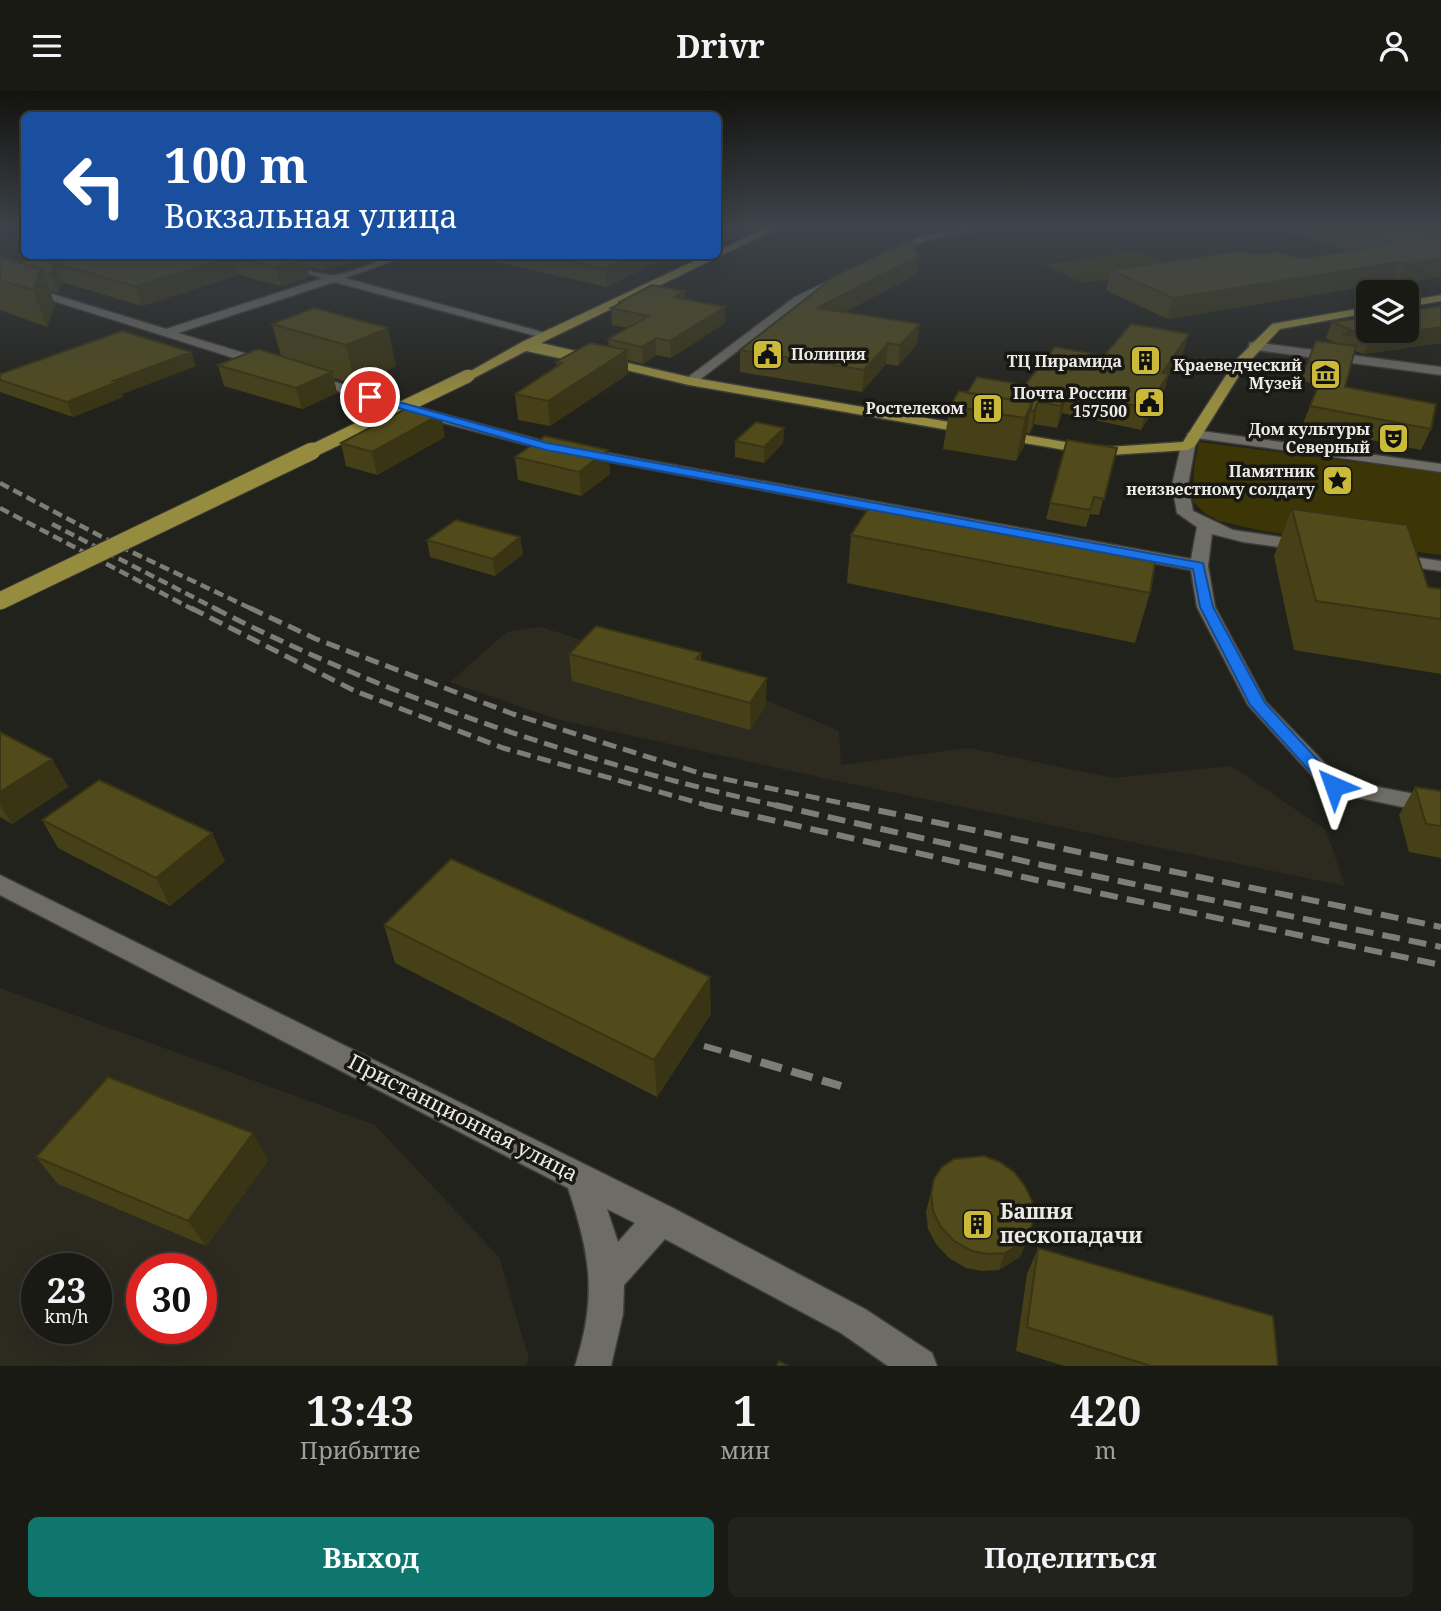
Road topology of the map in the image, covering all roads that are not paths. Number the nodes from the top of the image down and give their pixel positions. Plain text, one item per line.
1 (18, 286) edge
2 (308, 286) edge
3 (366, 286) edge
4 (650, 286) edge
5 (823, 286) edge
6 (1441, 298) edge
7 (1419, 302) edge
8 (1356, 312) edge
9 (169, 332) junction
10 (547, 335) junction
11 (526, 345) junction
12 (1252, 346) junction
13 (568, 356) junction
14 (491, 364) junction
15 (1441, 371) edge
16 (690, 381) junction
17 (1191, 440) junction
18 (1441, 468) edge
19 (1205, 527) junction
20 (1330, 550) edge
21 (1370, 556) edge
22 (1199, 566) junction
23 (1441, 566) edge
24 (0, 601) edge
25 (1441, 807) edge
26 (0, 884) edge
27 (580, 1177) junction
28 (662, 1219) junction
29 (609, 1277) junction
30 (593, 1366) edge
31 (919, 1366) edge

1 - 9 street
2 - 9 street
3 - 10 street
4 - 10 main road
5 - 16 street
6 - 7 main road
8 - 12 main road
9 - 22 street
10 - 11 main road
10 - 13 main road
11 - 13 main road
11 - 14 main road
12 - 15 street
12 - 17 main road
13 - 14 main road
13 - 16 main road
14 - 24 main road, bridge
16 - 17 main road
17 - 18 street
17 - 19 street
19 - 20 street
19 - 22 street
21 - 23 street
22 - 25 street
26 - 27 street, Пристанционная улица
27 - 28 street, Пристанционная улица
27 - 29 street
28 - 29 street
28 - 31 street, Пристанционная улица
29 - 30 street

